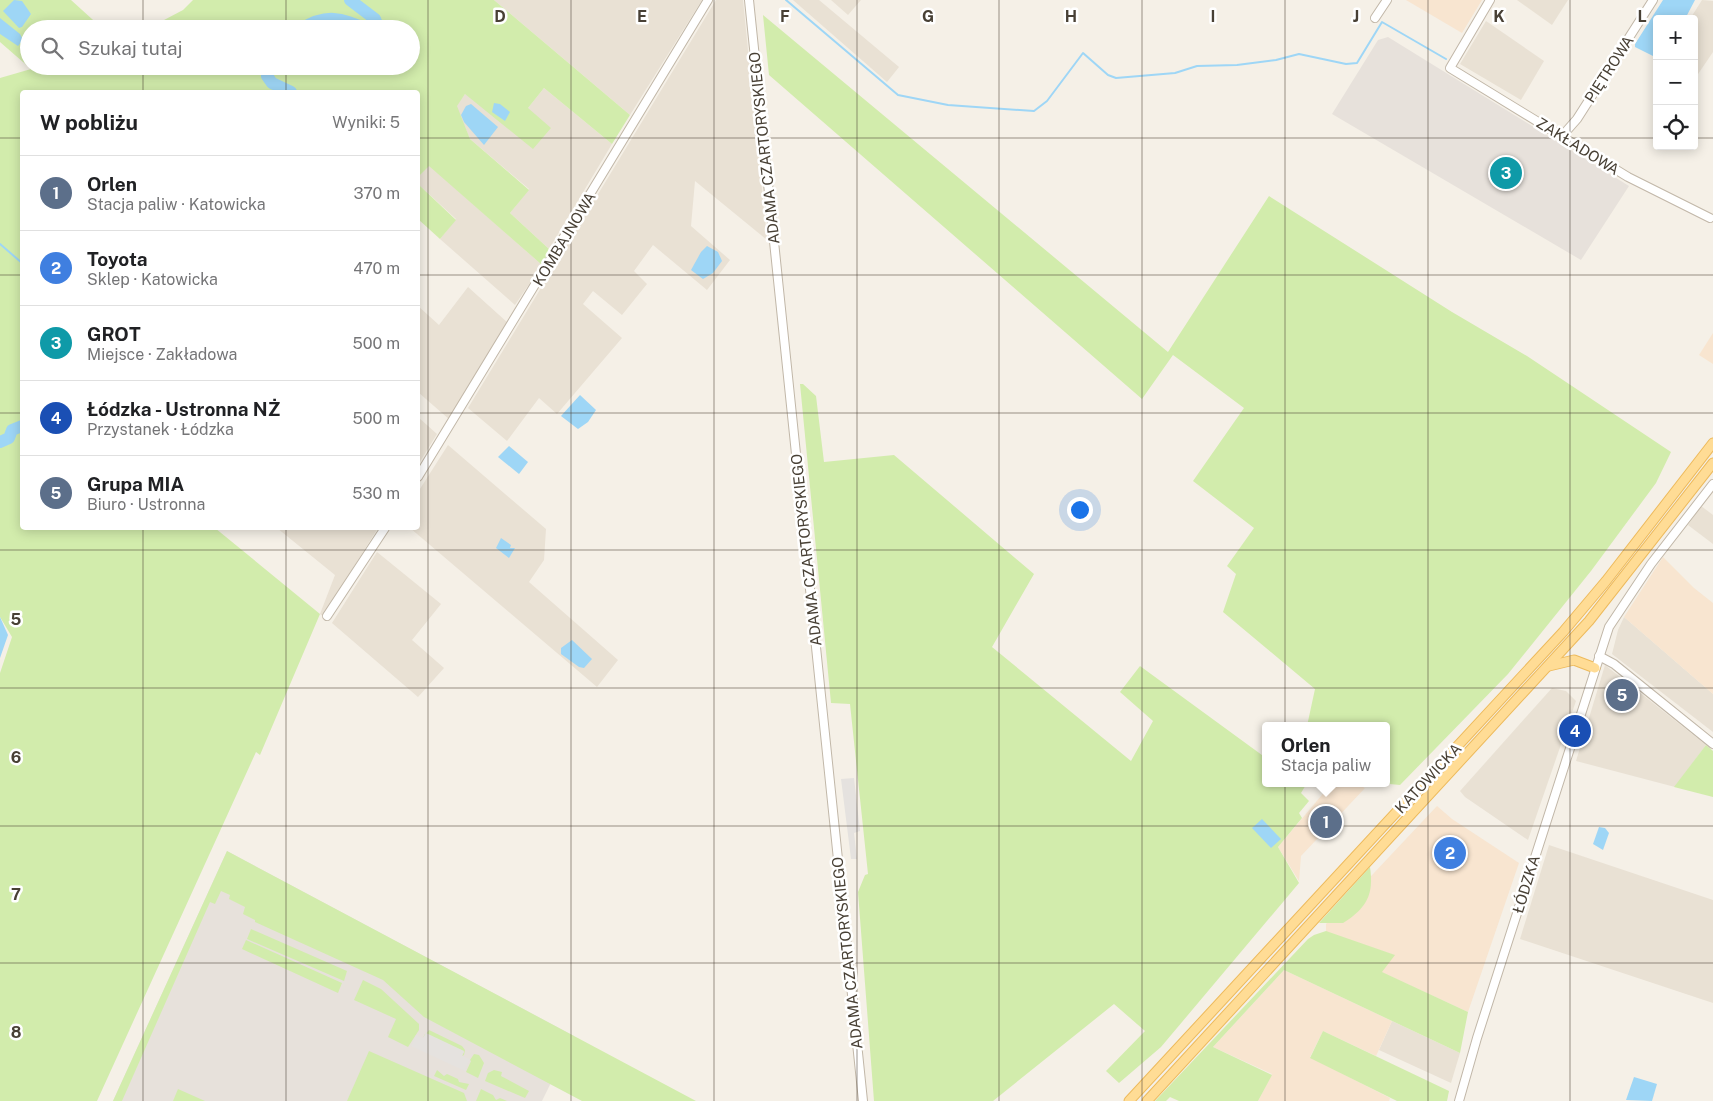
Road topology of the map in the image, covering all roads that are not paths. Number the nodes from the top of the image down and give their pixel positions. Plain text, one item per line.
1 (708, 0) edge
2 (749, 0) edge
3 (1387, 0) edge
4 (1490, 0) edge
5 (1653, 0) edge
6 (1375, 18) dead end
7 (1562, 136) junction
8 (1710, 218) dead end
9 (1713, 443) edge
10 (1713, 463) edge
11 (420, 474) edge
12 (1713, 484) edge
13 (384, 530) edge
14 (327, 616) dead end
15 (1599, 656) junction
16 (1548, 666) junction
17 (1595, 668) junction
18 (1713, 744) edge
19 (863, 1101) edge
20 (1129, 1101) edge
21 (1147, 1101) edge
22 (1459, 1101) edge

1 - 11 street, KOMBAJNOWA
2 - 19 street, ADAMA CZARTORYSKIEGO
3 - 6 street
4 - 7 street, ZAKŁADOWA
5 - 7 street, PIĘTROWA
7 - 8 street, ZAKŁADOWA
9 - 20 main road, KATOWICKA
10 - 16 main road, KATOWICKA
12 - 15 street, ŁÓDZKA
13 - 14 street
15 - 17 street, ŁÓDZKA
15 - 18 street
16 - 17 main road
16 - 21 main road, KATOWICKA
17 - 22 street, ŁÓDZKA

